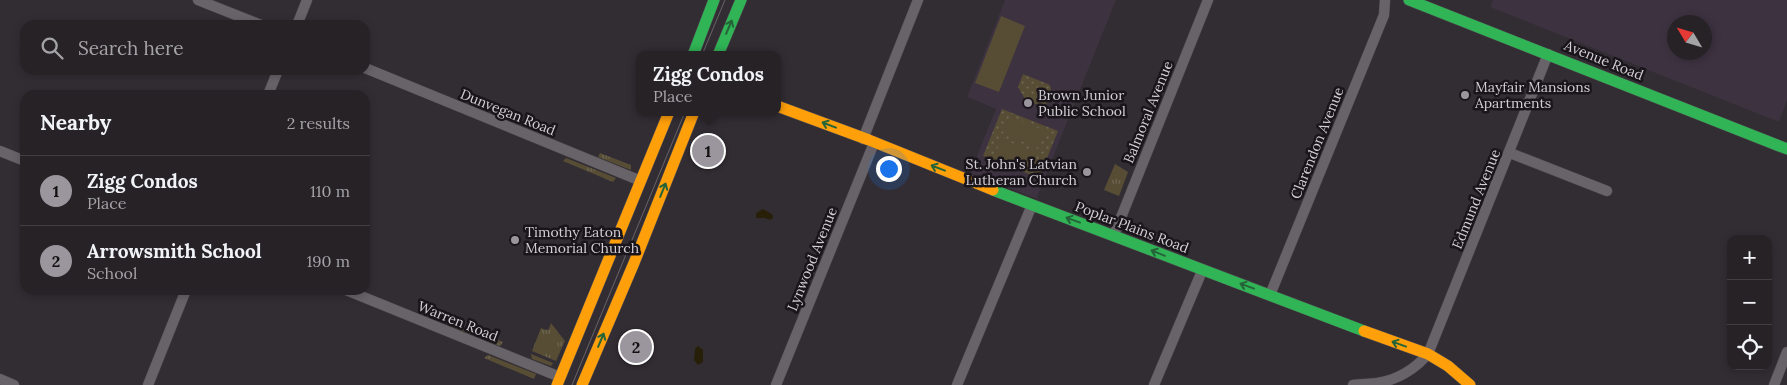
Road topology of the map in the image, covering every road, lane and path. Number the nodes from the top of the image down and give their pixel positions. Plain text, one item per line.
1 (198, 0) edge
2 (307, 0) edge
3 (714, 0) edge
4 (741, 0) edge
5 (918, 0) edge
6 (1208, 0) edge
7 (1385, 0) edge
8 (1409, 0) edge
9 (248, 20) edge
10 (299, 20) edge
11 (695, 51) edge
12 (720, 51) edge
13 (1548, 54) junction
14 (370, 70) edge
15 (276, 75) edge
16 (270, 90) edge
17 (781, 108) edge
18 (667, 116) edge
19 (692, 116) edge
20 (868, 141) junction
21 (1787, 149) edge
22 (0, 150) edge
23 (1510, 153) junction
24 (20, 159) edge
25 (641, 181) junction
26 (1607, 191) dead end
27 (1032, 205) junction
28 (1114, 235) junction
29 (622, 258) junction
30 (1202, 271) junction
31 (184, 295) edge
32 (358, 295) edge
33 (1270, 295) junction
34 (1787, 352) edge
35 (1428, 354) junction
36 (0, 379) edge
37 (558, 381) edge
38 (14, 385) edge
39 (148, 385) edge
40 (582, 385) edge
41 (776, 385) edge
42 (957, 385) edge
43 (1154, 385) edge
44 (1353, 385) edge
45 (1470, 385) edge
46 (1774, 385) edge

1 - 9 street
2 - 10 street
3 - 11 main road
12 -> 4 main road
5 - 20 street, Lynwood Avenue
6 - 28 street, Balmoral Avenue
7 - 33 street, Clarendon Avenue
8 - 13 main road, Avenue Road
13 - 21 main road, Avenue Road
13 - 23 street, Edmund Avenue
14 - 25 street, Dunvegan Road
15 - 16 street
20 -> 17 main road, Poplar Plains Road
18 - 25 main road
29 -> 19 main road
27 -> 20 main road, Poplar Plains Road
20 - 41 street, Lynwood Avenue
22 - 24 street
23 - 26 street
23 - 35 street, Edmund Avenue
25 - 29 main road
28 -> 27 main road, Poplar Plains Road
27 - 42 street
30 -> 28 main road, Poplar Plains Road
29 - 37 main road
40 -> 29 main road
33 -> 30 main road, Poplar Plains Road
30 - 43 street
31 - 39 street
32 - 37 street, Warren Road
35 -> 33 main road, Poplar Plains Road
34 - 46 street
35 - 44 street
35 - 45 main road, Poplar Plains Road
36 - 38 street

